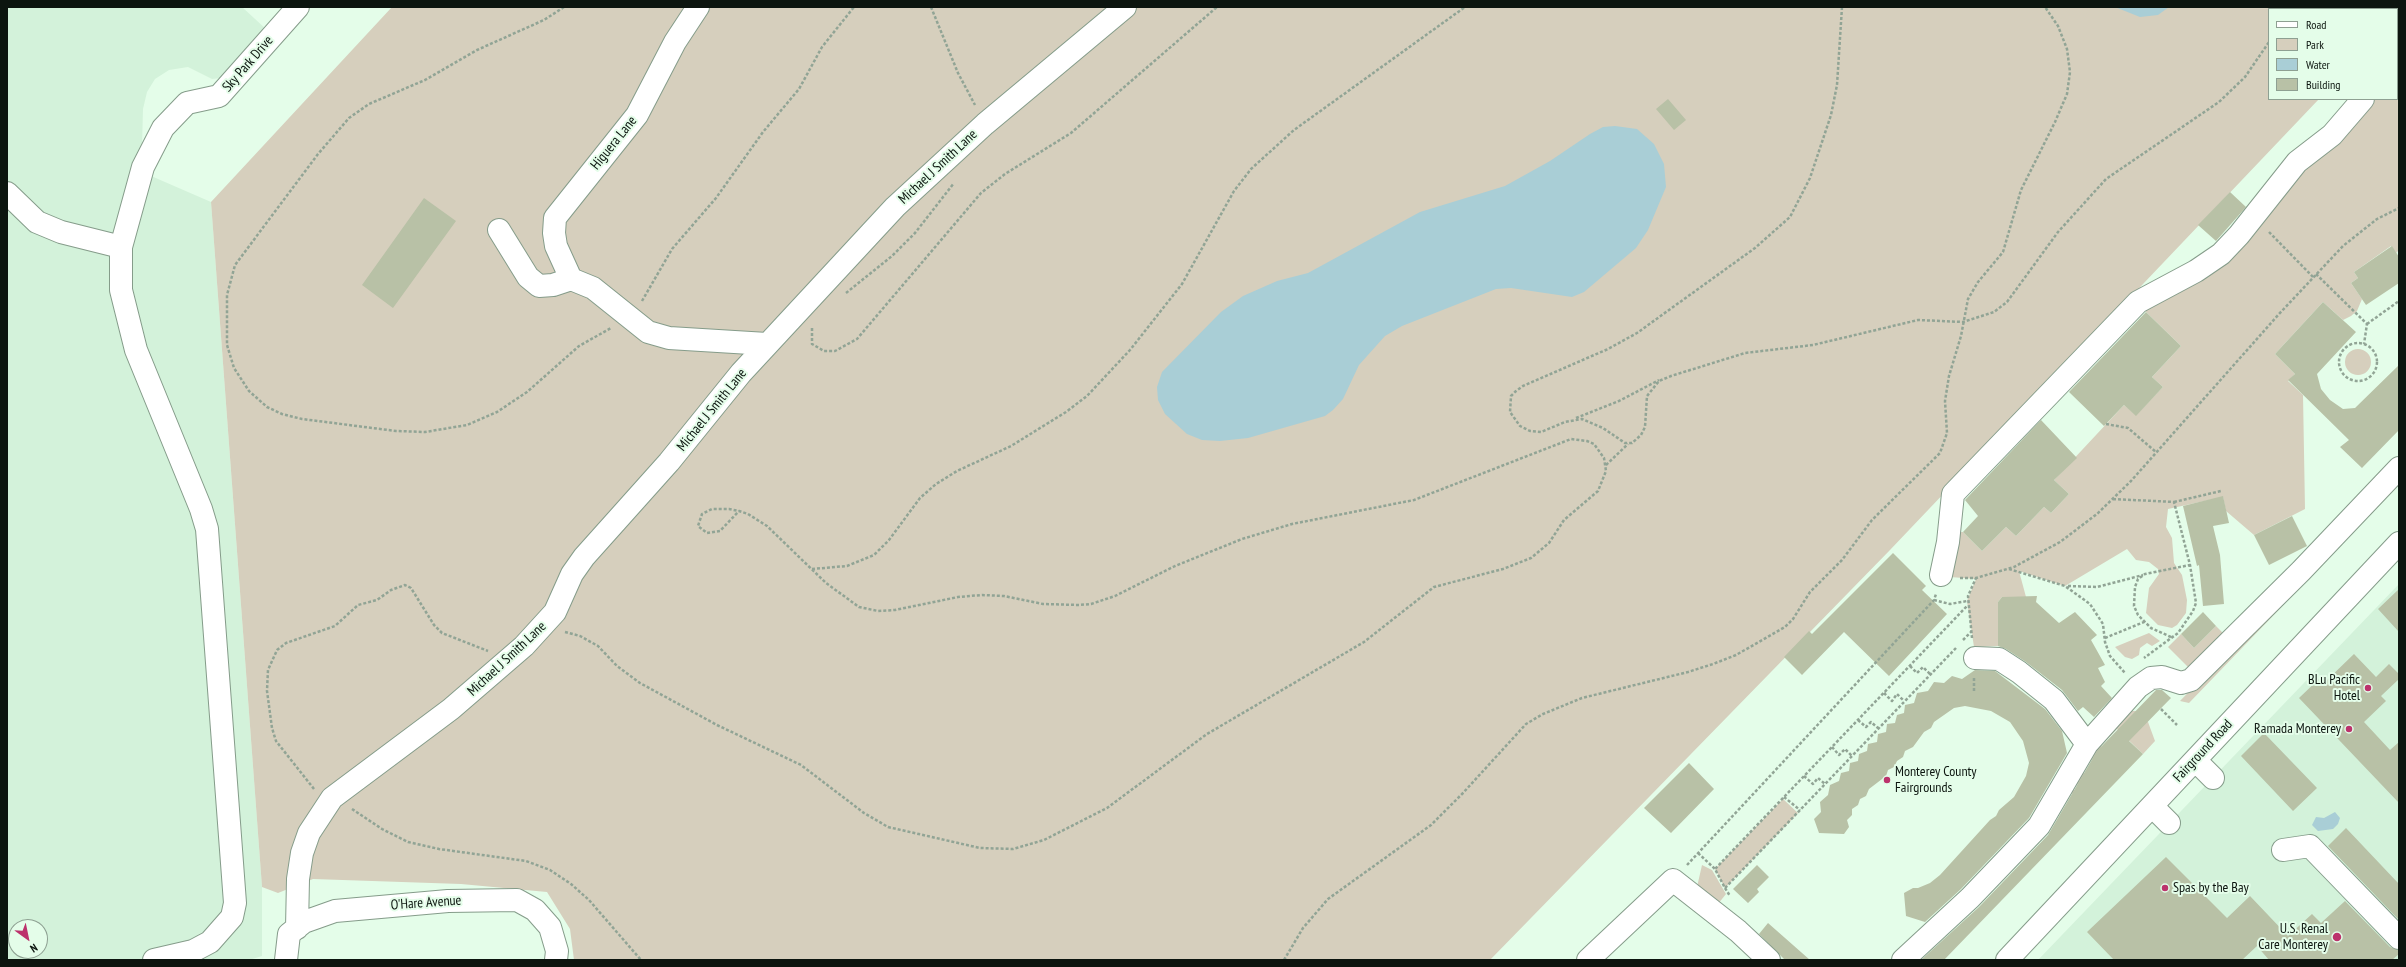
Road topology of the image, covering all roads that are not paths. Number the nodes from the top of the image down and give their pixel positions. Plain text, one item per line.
1 (298, 7) edge
2 (698, 7) edge
3 (1125, 7) edge
4 (2362, 100) edge
5 (7, 193) edge
6 (499, 230) dead end
7 (121, 247) junction
8 (571, 279) junction
9 (767, 344) junction
10 (2399, 468) edge
11 (2399, 543) edge
12 (1941, 575) road end
13 (1974, 648) road end
14 (2087, 744) junction
15 (2195, 760) junction
16 (2213, 778) dead end
17 (2152, 806) junction
18 (2169, 823) dead end
19 (2283, 850) dead end
20 (297, 928) junction
21 (2399, 938) edge
22 (1759, 957) edge
23 (2014, 958) edge
24 (154, 960) edge
25 (286, 960) edge
26 (556, 960) edge
27 (1588, 960) edge
28 (1903, 960) edge

1 - 7 street, Sky Park Drive
2 - 8 street, Higuera Lane
3 - 9 street, Michael J Smith Lane
4 - 12 street
5 - 7 street
6 - 8 street
7 - 24 street
8 - 9 street
9 - 20 street, Michael J Smith Lane
10 - 14 street
11 - 15 street, Fairground Road
13 - 14 street
14 - 28 street
15 - 16 street
15 - 17 street, Fairground Road
17 - 18 street
17 - 23 street, Fairground Road
19 - 21 street
20 - 25 street
20 - 26 street, O'Hare Avenue
22 - 27 street

